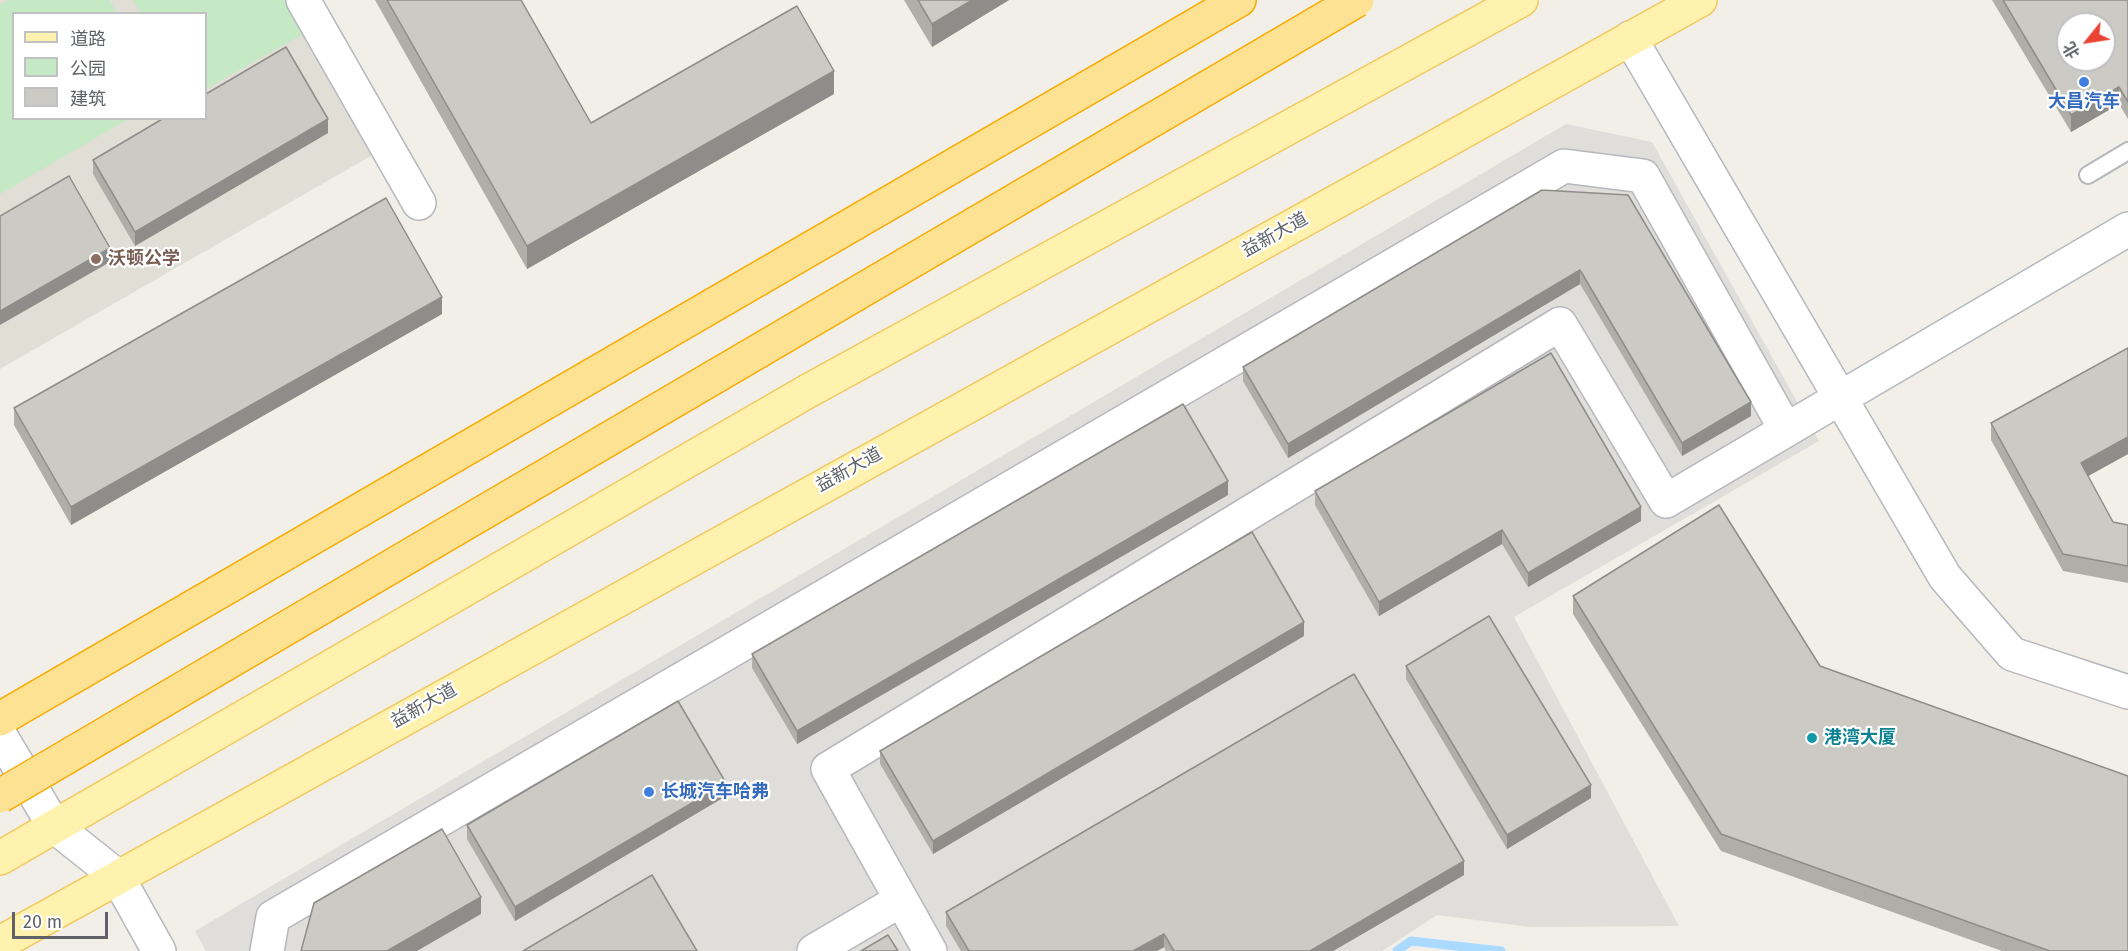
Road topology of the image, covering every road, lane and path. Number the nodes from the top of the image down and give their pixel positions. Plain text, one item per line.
1 (303, 0) edge
2 (1239, 0) edge
3 (1357, 0) edge
4 (1521, 0) edge
5 (1700, 0) edge
6 (1630, 38) junction
7 (2128, 151) edge
8 (2088, 175) dead end
9 (419, 203) dead end
10 (2128, 229) edge
11 (1842, 397) junction
12 (1786, 430) junction
13 (2128, 692) edge
14 (0, 719) edge
15 (0, 735) edge
16 (0, 796) edge
17 (54, 826) junction
18 (0, 858) edge
19 (117, 876) junction
20 (901, 900) junction
21 (0, 943) edge
22 (159, 951) edge
23 (267, 951) edge
24 (814, 951) edge
25 (930, 951) edge

1 - 9 street
2 - 14 highway
3 - 16 highway, bridge
4 - 17 main road
5 - 6 main road, 益新大道
6 - 11 street
6 - 19 main road, 益新大道
7 - 8 lane
10 - 11 street
11 - 12 street
11 - 13 street
12 - 20 street
12 - 23 street
15 - 17 street
17 - 18 main road
17 - 19 street
19 - 21 main road, 益新大道
19 - 22 street
20 - 24 street
20 - 25 street

